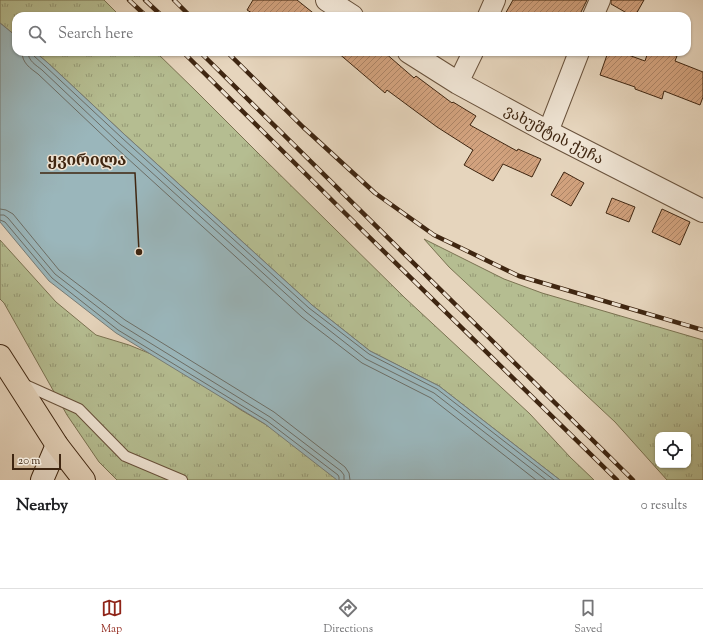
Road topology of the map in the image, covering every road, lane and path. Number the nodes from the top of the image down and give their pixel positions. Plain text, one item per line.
1 (327, 0) edge
2 (495, 0) edge
3 (600, 0) edge
4 (346, 12) edge
5 (490, 12) edge
6 (595, 12) edge
7 (416, 56) edge
8 (471, 56) edge
9 (577, 56) edge
10 (458, 82) junction
11 (548, 132) junction
12 (703, 211) edge
13 (0, 356) edge
14 (16, 381) junction
15 (57, 445) junction
16 (42, 480) edge
17 (84, 480) edge
18 (182, 480) edge

1 - 4 street
2 - 5 street
3 - 6 street
7 - 10 street, ვახუშტის ქუჩა
8 - 10 street
9 - 11 street
10 - 11 street, ვახუშტის ქუჩა
11 - 12 street, ვახუშტის ქუჩა
13 - 14 main road
14 - 15 main road
14 - 18 lane
15 - 16 street
15 - 17 main road

